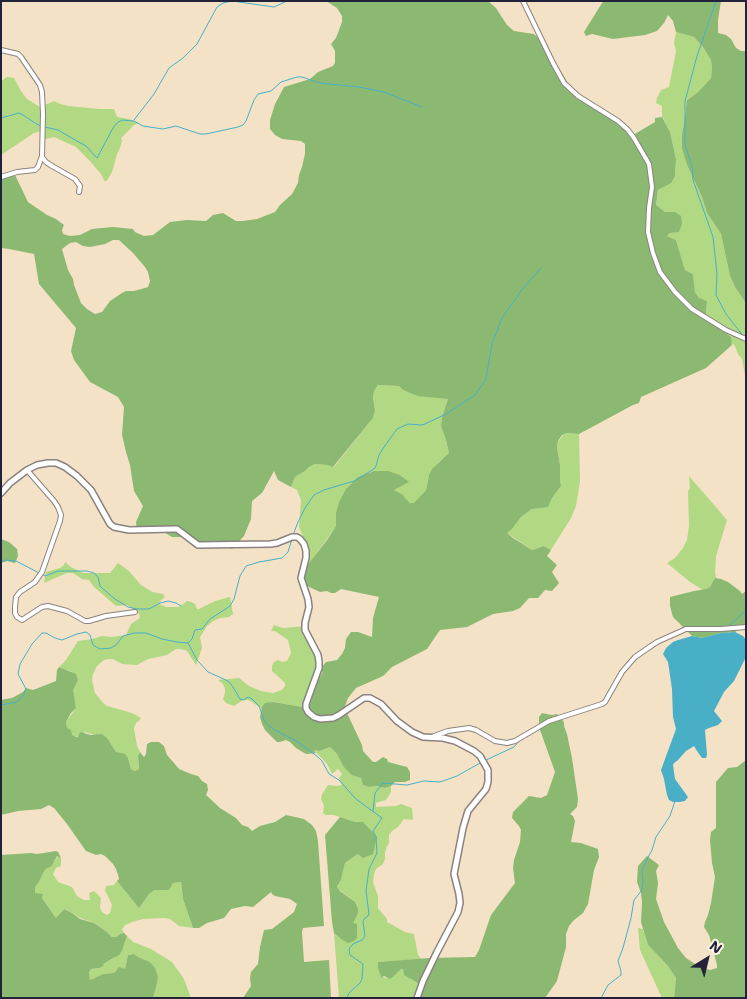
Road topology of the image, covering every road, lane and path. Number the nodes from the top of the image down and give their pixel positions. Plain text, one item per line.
1 (523, 1) edge
2 (1, 50) edge
3 (42, 154) junction
4 (1, 177) edge
5 (79, 192) dead end
6 (746, 339) edge
7 (27, 470) junction
8 (1, 493) edge
9 (135, 612) dead end
10 (746, 627) edge
11 (432, 737) junction
12 (417, 998) edge

1 - 6 street
2 - 3 street
3 - 4 street
3 - 5 street
7 - 8 street
7 - 9 street
7 - 11 street
10 - 11 street
11 - 12 street

